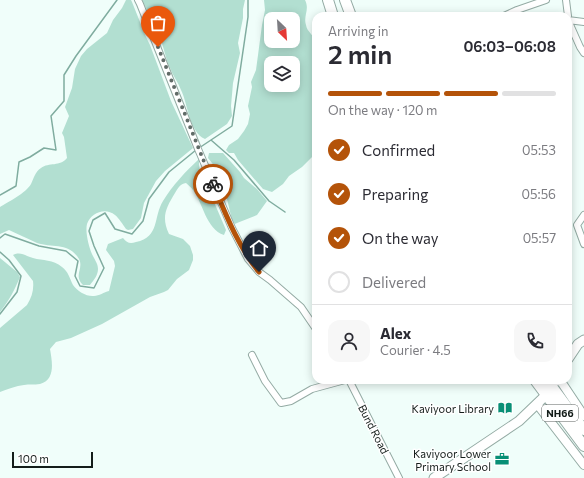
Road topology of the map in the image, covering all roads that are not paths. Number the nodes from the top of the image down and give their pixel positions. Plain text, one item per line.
1 (138, 0) edge
2 (328, 0) edge
3 (345, 0) edge
4 (546, 0) edge
5 (566, 0) edge
6 (332, 12) edge
7 (350, 12) edge
8 (513, 12) edge
9 (567, 12) edge
10 (572, 20) edge
11 (584, 22) edge
12 (572, 29) edge
13 (584, 53) edge
14 (584, 214) edge
15 (584, 244) edge
16 (312, 323) edge
17 (584, 340) edge
18 (572, 353) edge
19 (252, 355) dead end
20 (330, 384) edge
21 (351, 384) edge
22 (538, 384) edge
23 (557, 384) edge
24 (558, 384) edge
25 (540, 401) joint
26 (584, 416) edge
27 (584, 430) edge
28 (584, 446) edge
29 (584, 465) edge
30 (399, 478) edge
31 (434, 478) edge

1 - 16 street
2 - 6 highway
3 - 7 highway
4 - 8 street
5 - 9 street
10 - 11 street
12 - 13 street
14 - 15 street
17 - 18 main road
19 - 20 street
21 - 30 street, Bund Road
22 - 28 highway, NH66
23 - 27 highway, NH66
24 - 26 street
25 - 29 street
25 - 31 main road

